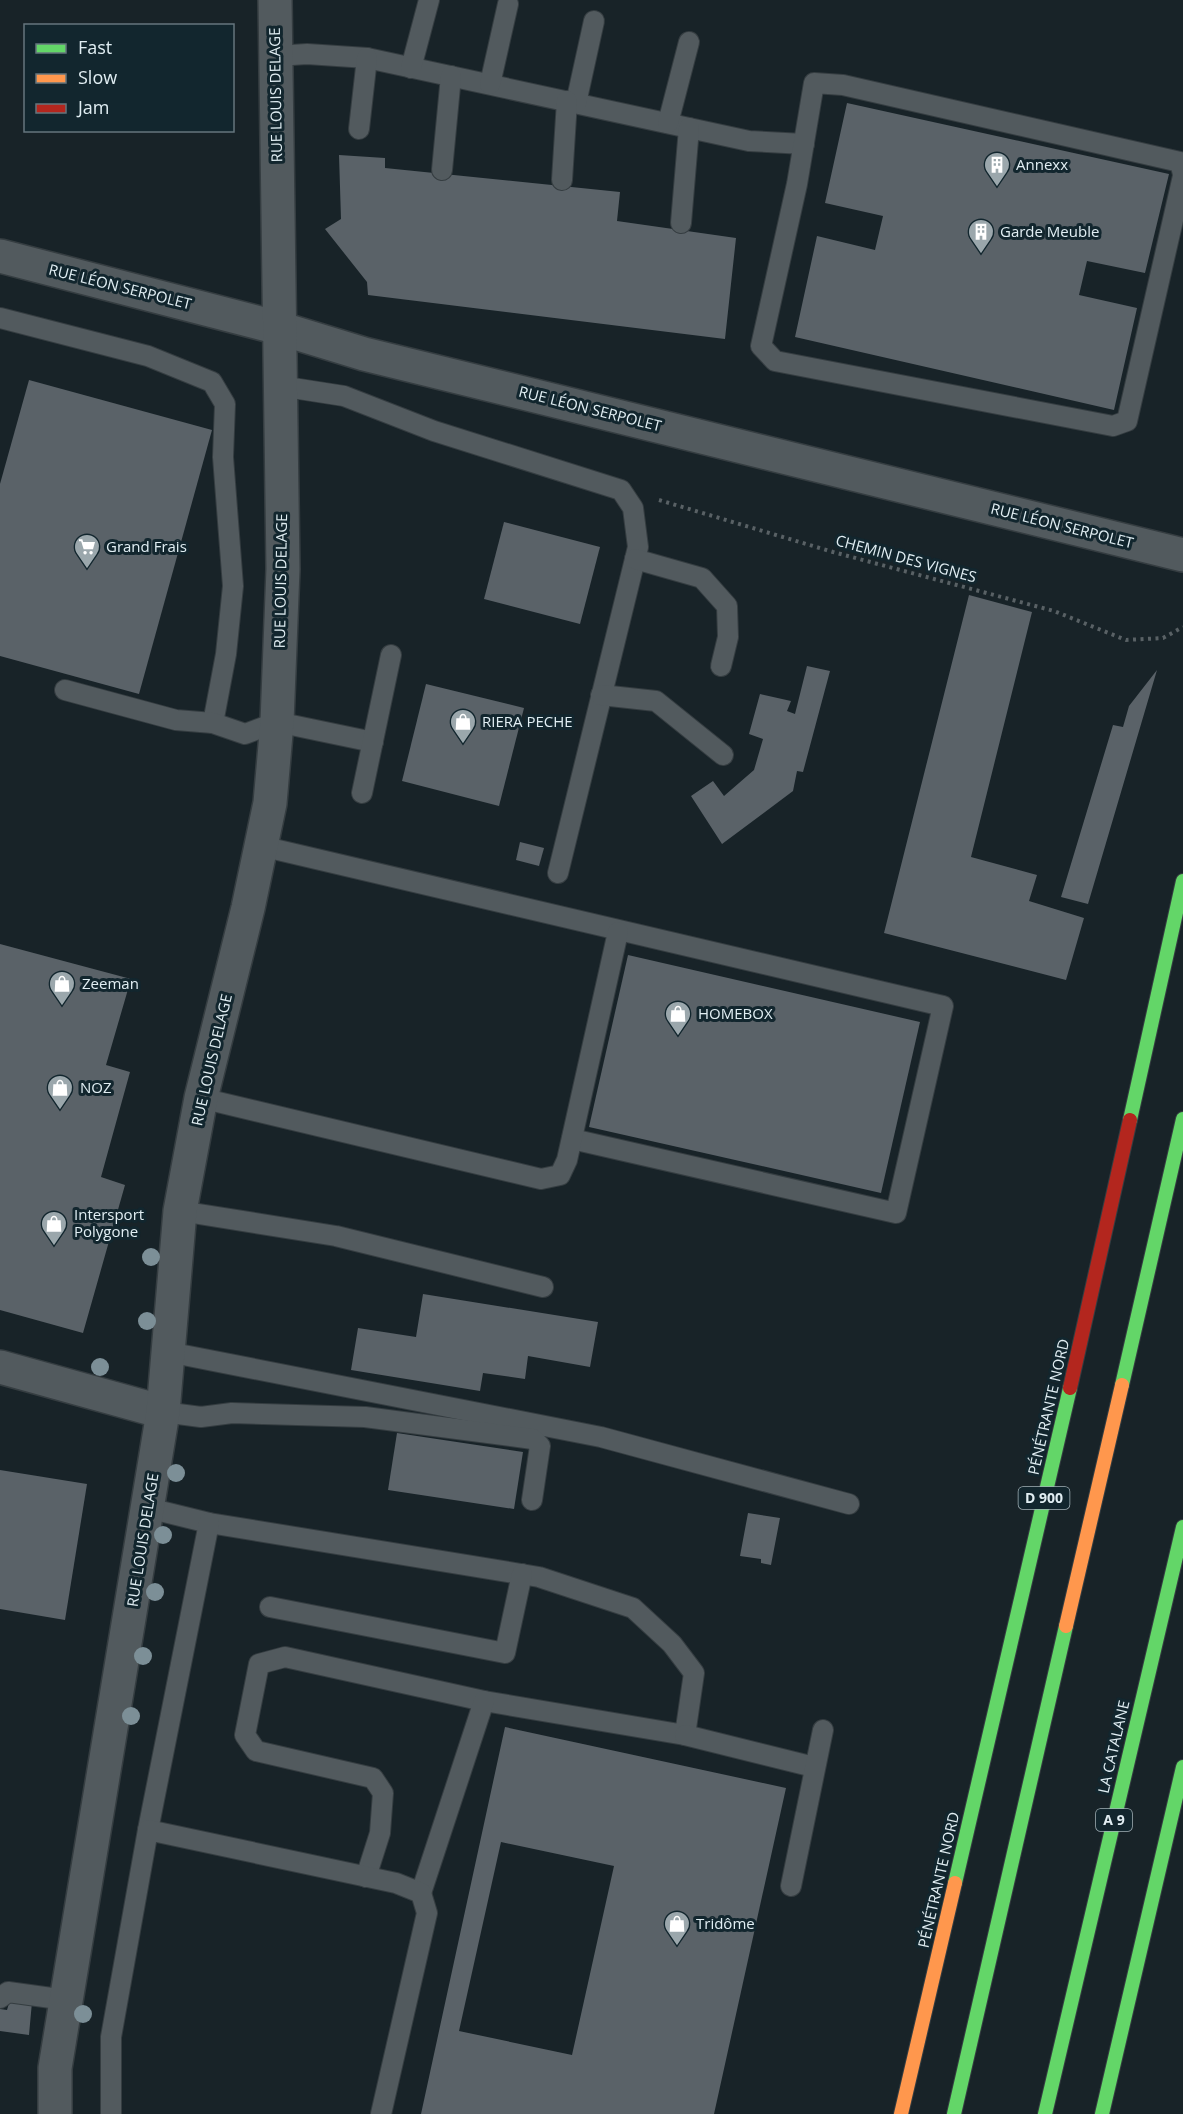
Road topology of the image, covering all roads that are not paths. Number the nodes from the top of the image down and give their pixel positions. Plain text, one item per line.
1 (275, 0) edge
2 (429, 0) edge
3 (508, 4) dead end
4 (594, 21) dead end
5 (688, 42) dead end
6 (276, 56) junction
7 (367, 58) junction
8 (411, 68) junction
9 (451, 76) junction
10 (490, 84) junction
11 (571, 102) junction
12 (668, 123) junction
13 (689, 128) junction
14 (359, 129) dead end
15 (804, 144) junction
16 (442, 170) dead end
17 (1183, 175) edge
18 (562, 180) dead end
19 (681, 223) dead end
20 (0, 256) edge
21 (0, 318) edge
22 (279, 328) junction
23 (280, 386) junction
24 (1183, 555) edge
25 (635, 559) junction
26 (391, 655) dead end
27 (721, 666) dead end
28 (65, 690) dead end
29 (601, 694) junction
30 (277, 722) junction
31 (213, 723) junction
32 (373, 742) junction
33 (723, 755) dead end
34 (363, 793) dead end
35 (261, 846) junction
36 (558, 873) dead end
37 (1183, 881) edge
38 (618, 932) junction
39 (201, 1098) junction
40 (1183, 1119) edge
41 (572, 1139) junction
42 (180, 1211) junction
43 (543, 1287) dead end
44 (168, 1352) junction
45 (0, 1367) edge
46 (163, 1412) junction
47 (532, 1500) dead end
48 (849, 1504) dead end
49 (148, 1508) junction
50 (209, 1523) junction
51 (1183, 1527) edge
52 (522, 1574) junction
53 (270, 1607) dead end
54 (484, 1701) junction
55 (823, 1730) dead end
56 (685, 1735) junction
57 (814, 1767) junction
58 (1183, 1767) edge
59 (147, 1830) junction
60 (366, 1877) junction
61 (791, 1886) dead end
62 (421, 1893) junction
63 (0, 1998) edge
64 (66, 2000) junction
65 (55, 2114) edge
66 (111, 2114) edge
67 (381, 2114) edge
68 (902, 2114) edge
69 (954, 2114) edge
70 (1045, 2114) edge
71 (1102, 2114) edge

1 - 6 street, RUE LOUIS DELAGE
2 - 8 lane
3 - 10 lane
4 - 11 lane
5 - 12 lane
6 - 7 lane
6 - 22 street, RUE LOUIS DELAGE
7 - 8 lane
7 - 14 lane
8 - 9 lane
9 - 10 lane
9 - 16 lane
10 - 11 lane
11 - 12 lane
11 - 18 lane
12 - 13 lane
13 - 15 lane
13 - 19 lane
15 - 17 lane
15 - 17 lane
20 - 22 street, RUE LÉON SERPOLET
21 - 31 lane
22 - 23 street, RUE LOUIS DELAGE
22 - 24 street, RUE LÉON SERPOLET
23 - 25 lane
23 - 30 street, RUE LOUIS DELAGE
25 - 27 lane
25 - 29 lane
26 - 32 lane
28 - 31 lane
29 - 33 lane
29 - 36 lane
30 - 31 lane
30 - 32 lane
30 - 35 street, RUE LOUIS DELAGE
32 - 34 lane
35 - 38 lane
35 - 39 street, RUE LOUIS DELAGE
37 - 68 highway, PÉNÉTRANTE NORD / D 900
38 - 41 lane
38 - 41 lane
39 - 41 lane
39 - 42 street, RUE LOUIS DELAGE
40 - 69 highway
42 - 43 lane
42 - 44 street, RUE LOUIS DELAGE
44 - 46 street, RUE LOUIS DELAGE
44 - 48 lane
45 - 46 street
46 - 47 lane
46 - 49 street, RUE LOUIS DELAGE
49 - 50 lane
49 - 64 street, RUE LOUIS DELAGE
50 - 52 lane
50 - 59 lane
51 - 70 highway, LA CATALANE / A 9
52 - 53 lane
52 - 56 lane
54 - 56 lane
54 - 60 lane
54 - 62 lane
55 - 57 lane
56 - 57 lane
57 - 61 lane
58 - 71 highway
59 - 60 lane
59 - 66 lane
60 - 62 lane
62 - 67 lane
63 - 64 lane
64 - 65 street, RUE LOUIS DELAGE

